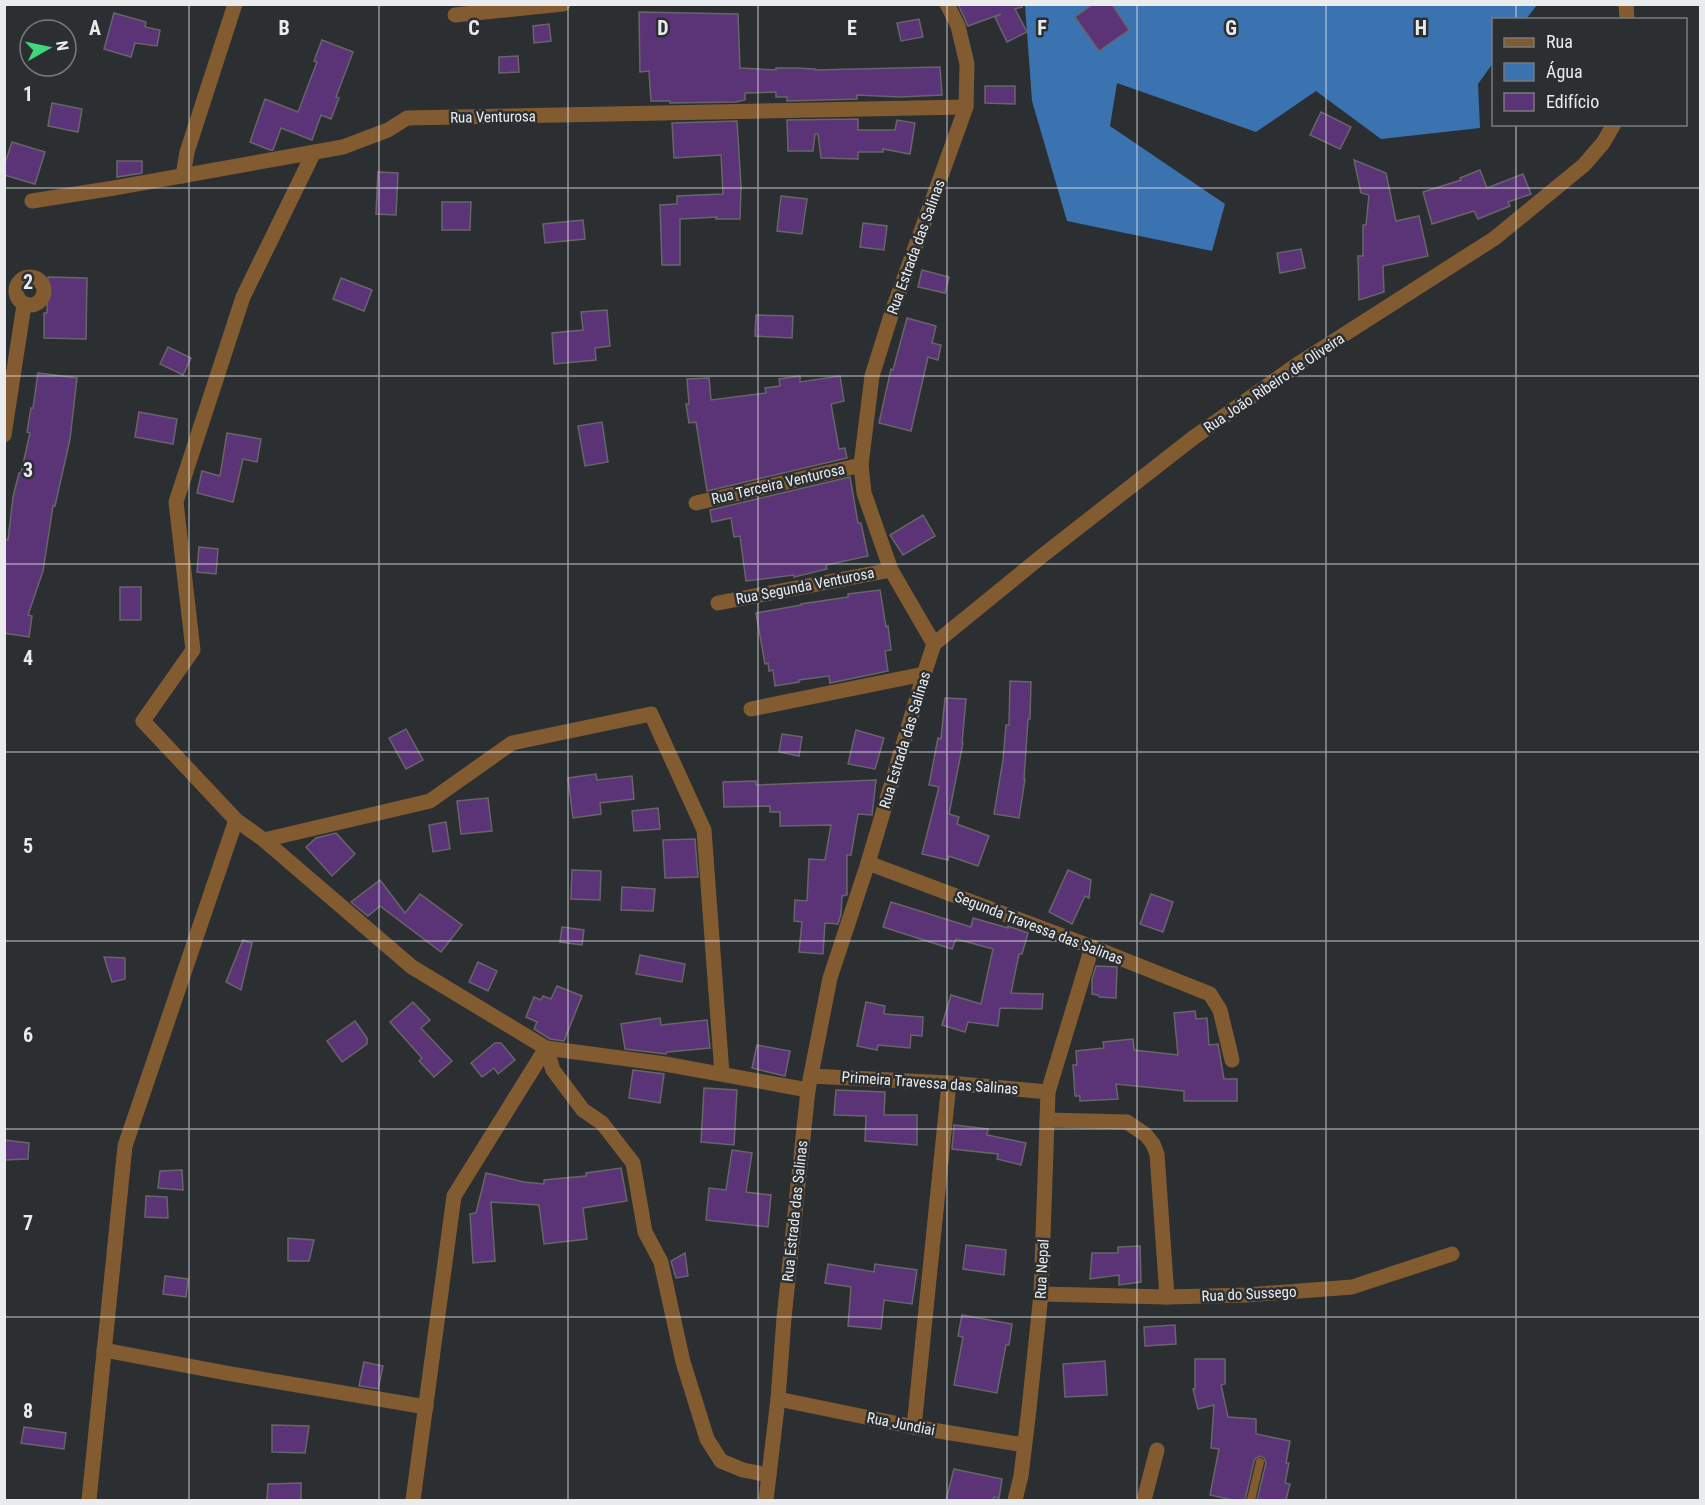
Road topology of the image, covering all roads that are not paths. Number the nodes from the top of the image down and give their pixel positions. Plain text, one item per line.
1 (235, 4) edge
2 (563, 4) edge
3 (947, 4) edge
4 (455, 15) dead end
5 (966, 107) junction
6 (1613, 126) edge
7 (314, 152) junction
8 (183, 176) junction
9 (32, 201) dead end
10 (24, 305) dead end
11 (4, 435) edge
12 (861, 465) junction
13 (696, 503) dead end
14 (891, 570) junction
15 (718, 603) dead end
16 (934, 644) junction
17 (924, 674) junction
18 (751, 709) dead end
19 (236, 820) junction
20 (264, 840) junction
21 (868, 864) junction
22 (1092, 947) junction
23 (546, 1048) junction
24 (1232, 1060) dead end
25 (722, 1074) junction
26 (809, 1083) junction
27 (949, 1083) junction
28 (1048, 1092) junction
29 (1047, 1120) junction
30 (1452, 1254) dead end
31 (1041, 1294) junction
32 (1167, 1297) junction
33 (104, 1350) junction
34 (778, 1399) junction
35 (426, 1407) junction
36 (914, 1428) junction
37 (1024, 1445) junction
38 (1157, 1450) dead end
39 (1260, 1462) dead end
40 (769, 1475) junction
41 (89, 1500) edge
42 (413, 1500) edge
43 (766, 1500) edge
44 (1015, 1500) edge
45 (1144, 1500) edge
46 (1251, 1500) edge

1 - 8 street
2 - 4 street
3 - 5 street, Rua Estrada das Salinas
5 - 7 street, Rua Venturosa
5 - 12 street, Rua Estrada das Salinas
6 - 16 street, Rua João Ribeiro de Oliveira
7 - 8 street, Rua Venturosa
7 - 19 street
8 - 9 street, Rua Venturosa
10 - 11 street
12 - 13 street, Rua Terceira Venturosa
12 - 14 street, Rua Estrada das Salinas
14 - 15 street, Rua Segunda Venturosa
14 - 16 street, Rua Estrada das Salinas
16 - 17 street, Rua Estrada das Salinas
17 - 18 street
17 - 21 street, Rua Estrada das Salinas
19 - 20 street
19 - 33 street
20 - 23 street
20 - 25 street
21 - 22 street, Segunda Travessa das Salinas
21 - 26 street, Rua Estrada das Salinas
22 - 24 street, Segunda Travessa das Salinas
22 - 28 street
23 - 25 street, Primeira Travessa das Salinas
23 - 35 street
23 - 40 street
25 - 26 street, Primeira Travessa das Salinas
26 - 27 street, Primeira Travessa das Salinas
26 - 34 street, Rua Estrada das Salinas
27 - 28 street, Primeira Travessa das Salinas
27 - 36 street
28 - 29 street, Rua Nepal
29 - 31 street, Rua Nepal
29 - 32 street
30 - 32 street, Rua do Sussego
31 - 32 street, Rua do Sussego
31 - 37 street, Rua Nepal
33 - 35 street
33 - 41 street
34 - 36 street, Rua Jundiai
34 - 40 street, Rua Estrada das Salinas
35 - 42 street
36 - 37 street, Rua Jundiai
37 - 44 street, Rua Nepal
38 - 45 street
39 - 46 lane
40 - 43 street, Rua Estrada das Salinas

